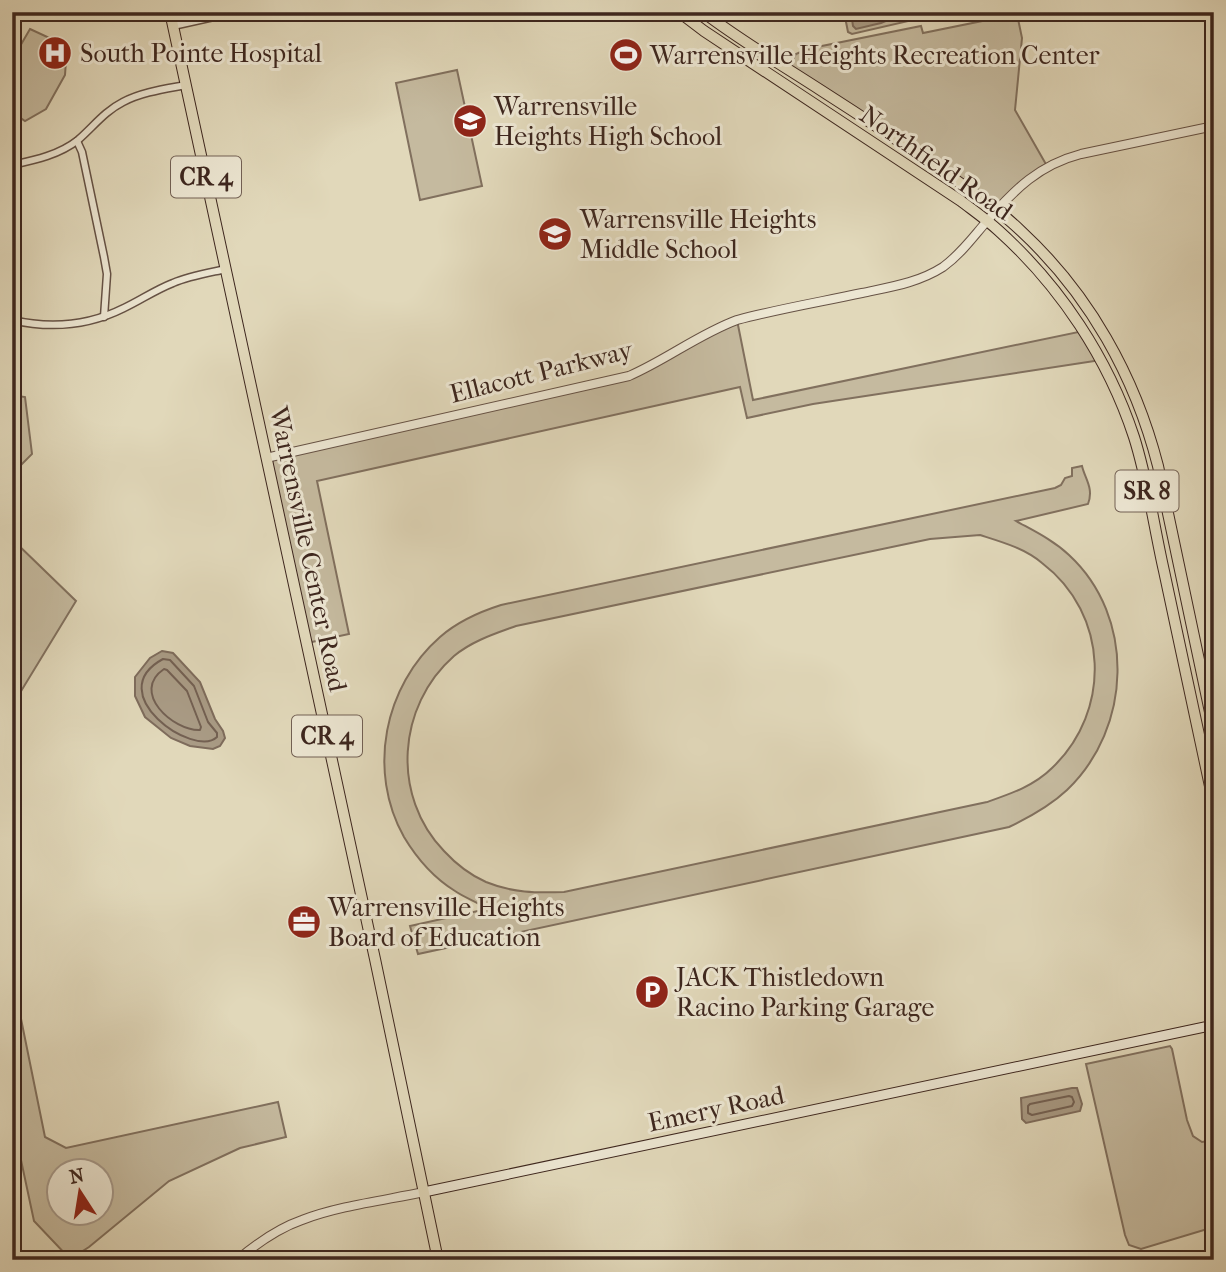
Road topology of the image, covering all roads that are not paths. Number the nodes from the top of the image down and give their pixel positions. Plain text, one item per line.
1 (170, 12) edge
2 (236, 12) edge
3 (679, 12) edge
4 (703, 12) edge
5 (173, 26) junction
6 (186, 85) junction
7 (1214, 126) edge
8 (77, 141) junction
9 (12, 165) edge
10 (997, 210) junction
11 (987, 221) junction
12 (226, 270) junction
13 (104, 317) junction
14 (12, 320) edge
15 (266, 458) junction
16 (1177, 559) junction
17 (1162, 562) junction
18 (1192, 632) junction
19 (1178, 635) junction
20 (1214, 731) edge
21 (1209, 760) edge
22 (1214, 805) edge
23 (1214, 1025) edge
24 (424, 1192) junction
25 (237, 1260) edge
26 (438, 1260) edge

1 - 5 main road, Warrensville Center Road / CR 4
2 - 5 street
3 - 11 main road, Northfield Road / SR 8
4 - 10 main road, Northfield Road / SR 8
5 - 6 main road, Warrensville Center Road / CR 4
6 - 8 street
6 - 12 main road, Warrensville Center Road / CR 4
7 - 10 street, Ellacott Parkway
8 - 9 street
8 - 13 street
10 - 11 street, Ellacott Parkway
10 - 16 main road, Northfield Road / SR 8
11 - 15 street, Ellacott Parkway
11 - 17 main road, Northfield Road / SR 8
12 - 13 street
12 - 15 main road, Warrensville Center Road / CR 4
13 - 14 street
15 - 24 main road, Warrensville Center Road / CR 4
16 - 17 main road
16 - 18 main road, Northfield Road / SR 8
17 - 19 main road, Northfield Road / SR 8
18 - 19 main road
18 - 20 main road, Northfield Road / SR 8
19 - 21 main road, Northfield Road / SR 8
21 - 22 main road, Northfield Road / SR 8
23 - 24 main road, Emery Road
24 - 25 street, Emery Road
24 - 26 main road, Warrensville Center Road / CR 4

